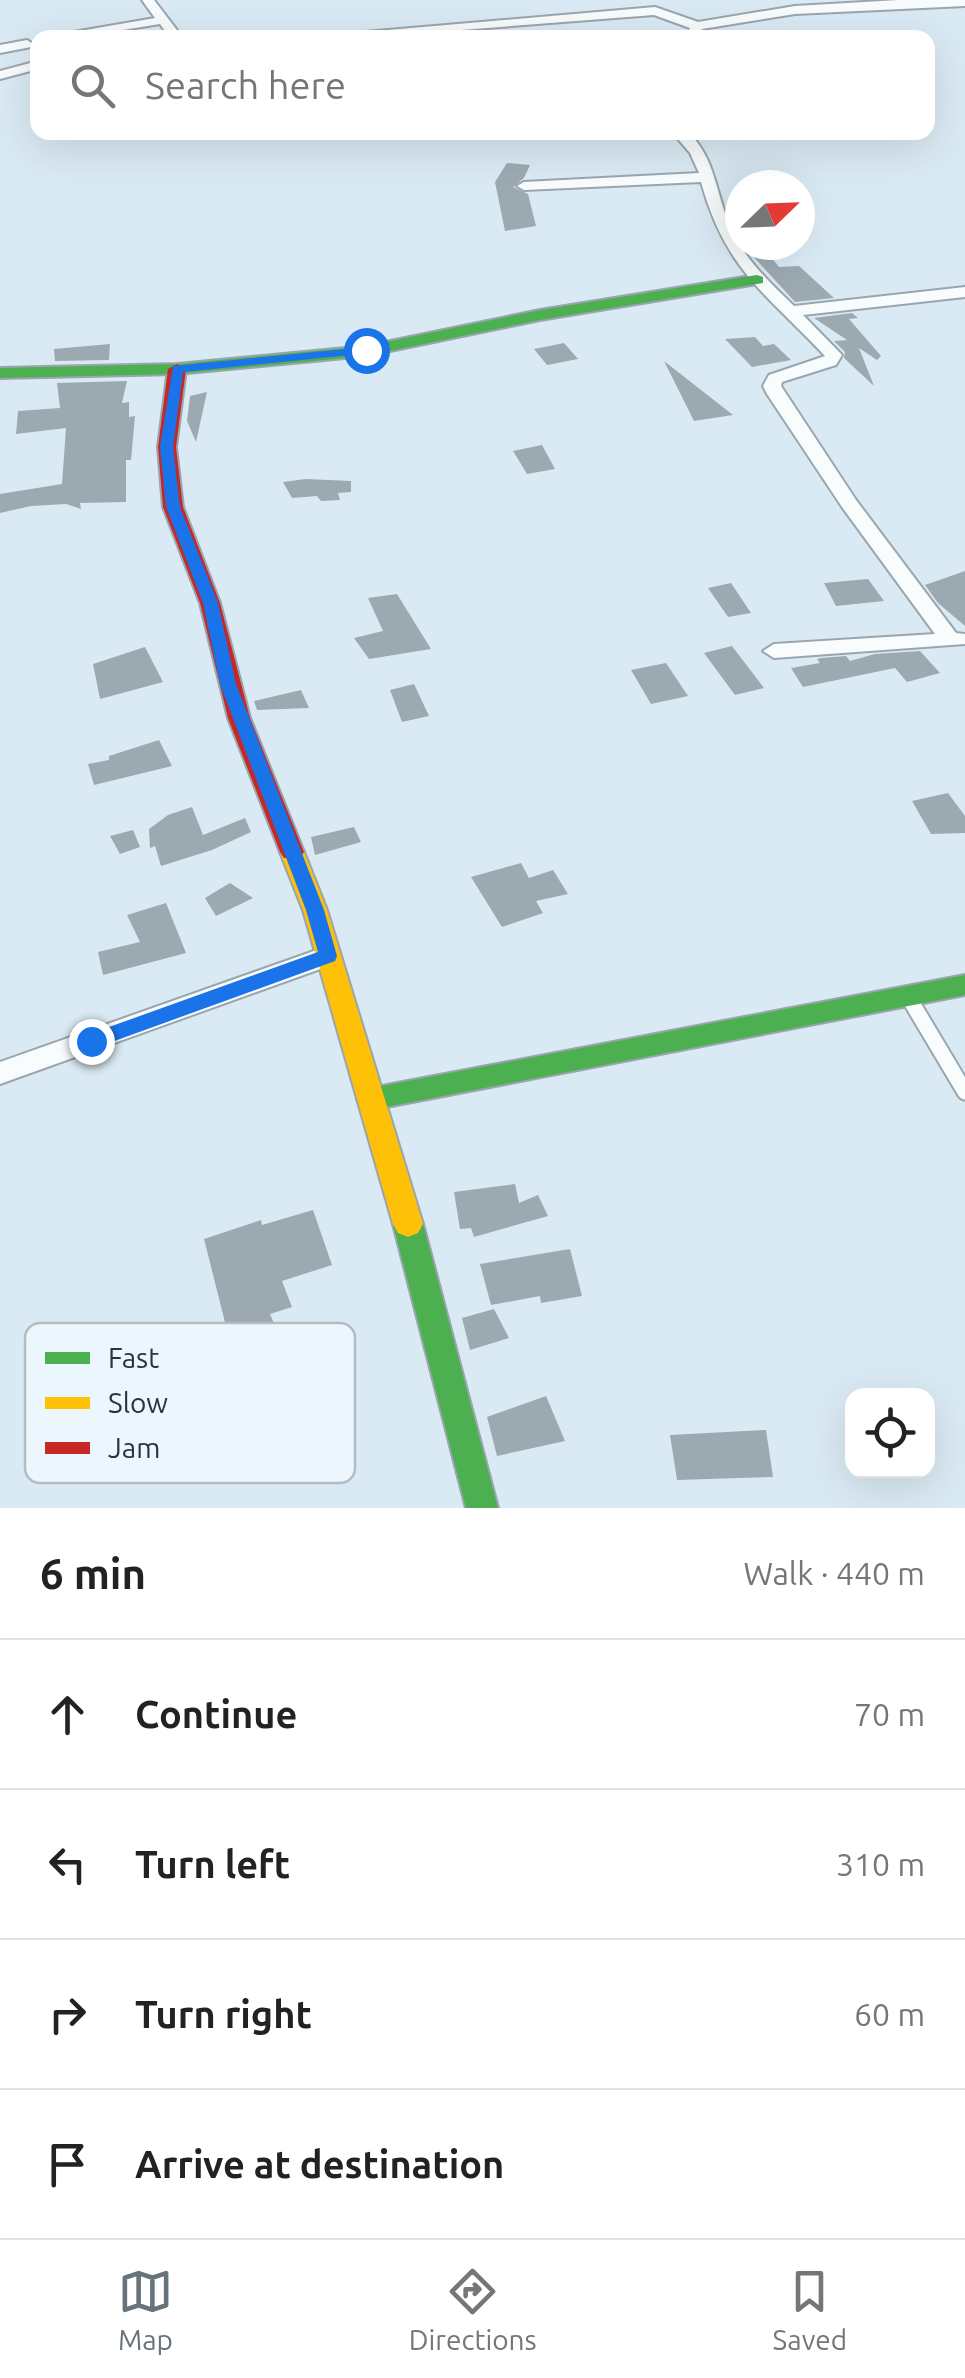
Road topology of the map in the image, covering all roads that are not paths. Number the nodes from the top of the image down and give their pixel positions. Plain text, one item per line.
1 (148, 0) edge
2 (965, 2) edge
3 (165, 20) junction
4 (109, 30) edge
5 (172, 30) edge
6 (405, 30) edge
7 (690, 30) edge
8 (706, 30) edge
9 (30, 44) edge
10 (0, 49) edge
11 (30, 67) edge
12 (0, 74) edge
13 (688, 140) edge
14 (706, 177) junction
15 (524, 186) dead end
16 (757, 280) junction
17 (965, 292) edge
18 (792, 312) junction
19 (177, 369) junction
20 (0, 374) edge
21 (958, 640) edge
22 (774, 651) dead end
23 (328, 956) junction
24 (965, 985) edge
25 (909, 998) junction
26 (0, 1073) edge
27 (965, 1092) edge
28 (371, 1099) junction
29 (482, 1508) edge

1 - 3 street
2 - 8 street
3 - 4 street
3 - 5 street
6 - 7 street
9 - 10 street
11 - 12 street
13 - 14 street
14 - 15 street
14 - 16 street
16 - 18 street
16 - 19 street
17 - 18 street
18 - 21 street
19 - 20 street
19 - 23 street
21 - 22 street
23 - 26 street
23 - 28 street
24 - 25 street
25 - 27 lane
25 - 28 street
28 - 29 street

